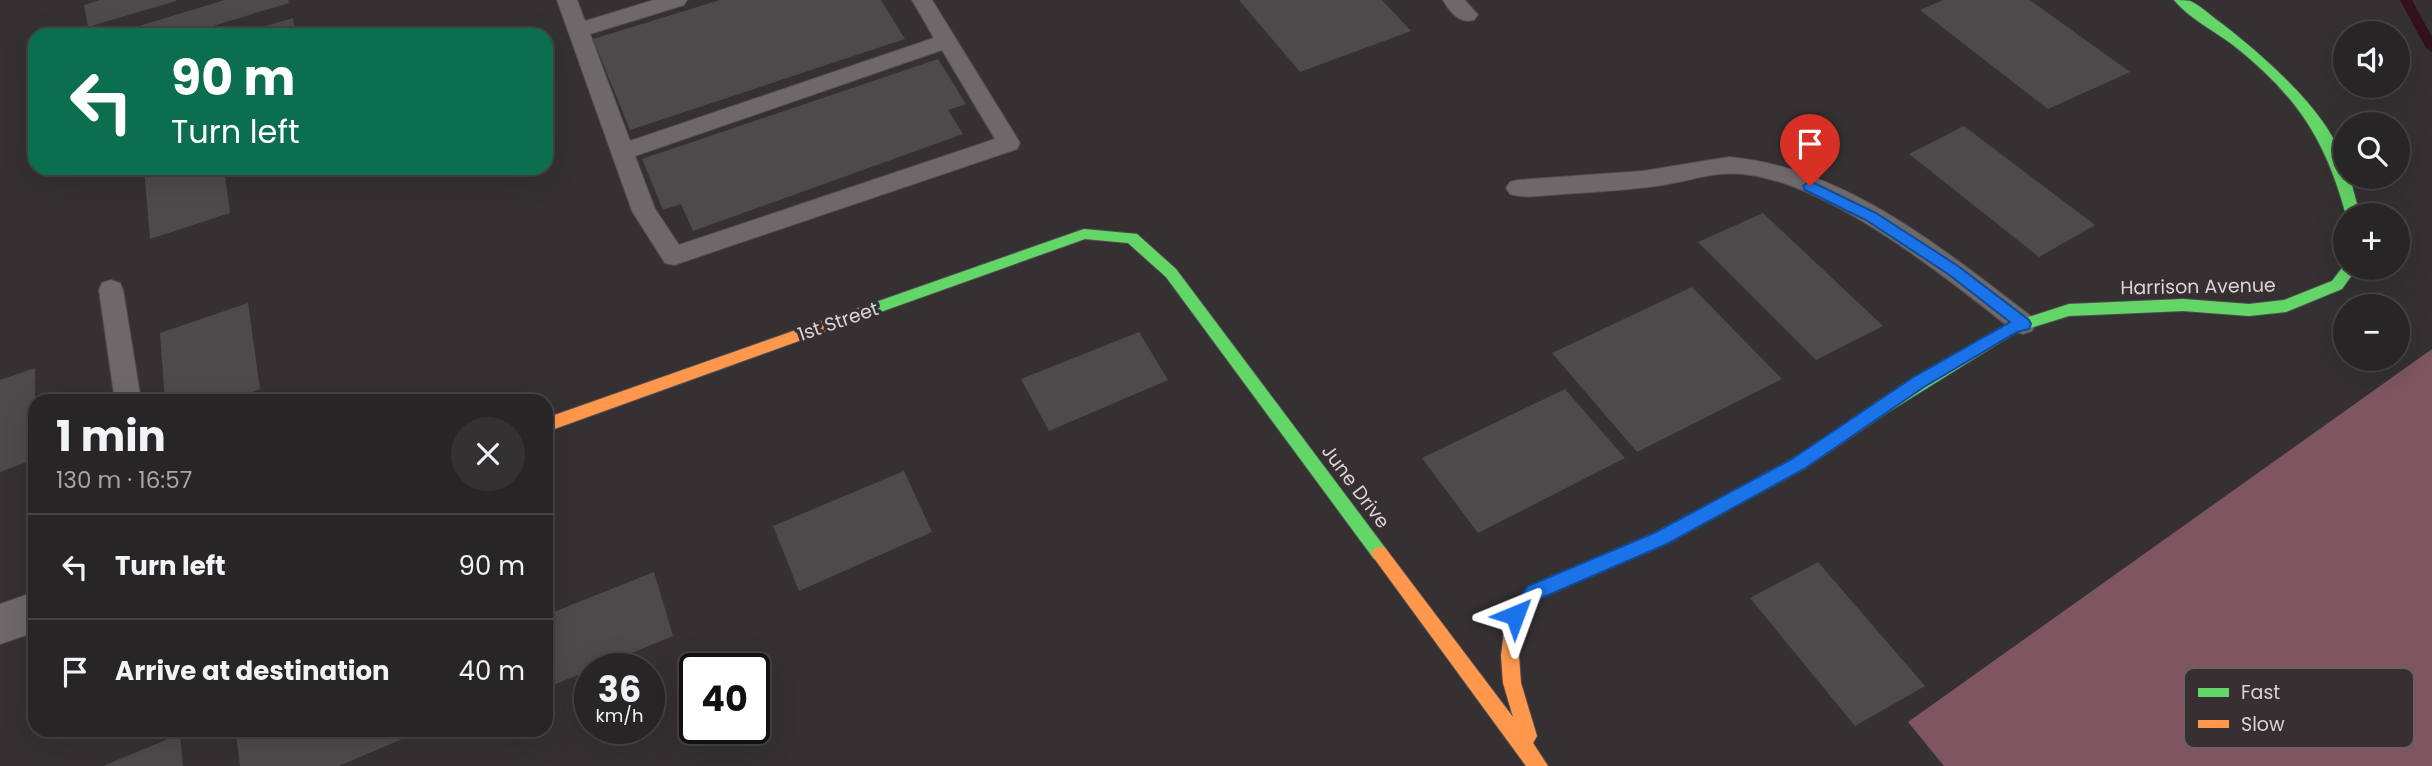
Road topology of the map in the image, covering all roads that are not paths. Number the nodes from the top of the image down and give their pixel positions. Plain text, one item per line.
1 (567, 0) edge
2 (677, 0) edge
3 (922, 0) edge
4 (2180, 0) edge
5 (578, 30) junction
6 (947, 41) junction
7 (622, 152) junction
8 (1518, 188) dead end
9 (2351, 203) edge
10 (1132, 238) joint
11 (2341, 280) edge
12 (111, 290) dead end
13 (2023, 324) junction
14 (127, 394) edge
15 (553, 423) edge
16 (28, 614) edge
17 (0, 624) edge
18 (1536, 765) edge

1 - 5 lane
2 - 5 lane
3 - 6 lane
4 - 9 street
5 - 7 lane
6 - 7 lane
6 - 7 lane
8 - 13 lane
10 - 15 street, 1st Street
10 - 18 street, June Drive
11 - 13 street, Harrison Avenue
12 - 14 lane
13 - 18 street, Harrison Avenue
16 - 17 street

